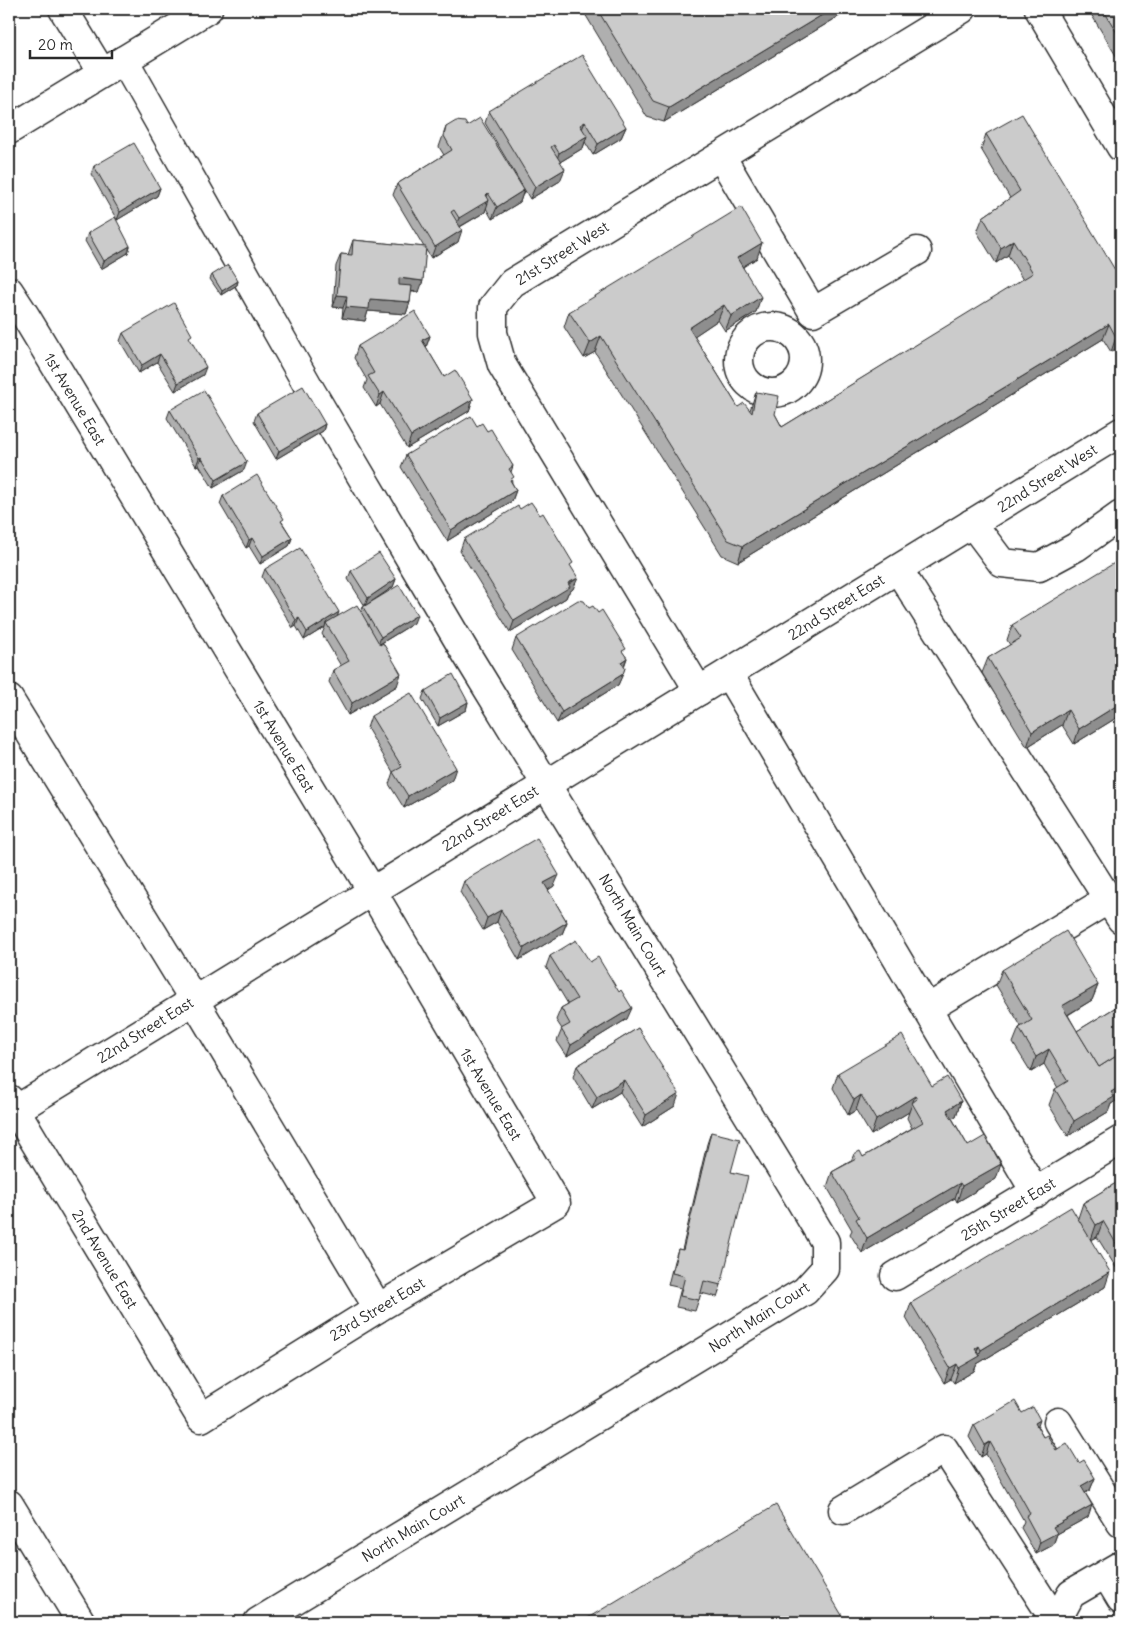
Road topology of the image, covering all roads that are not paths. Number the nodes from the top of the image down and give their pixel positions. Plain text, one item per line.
1 (63, 9) edge
2 (208, 9) edge
3 (962, 9) edge
4 (1039, 9) edge
5 (113, 66) junction
6 (9, 130) edge
7 (1121, 147) edge
8 (720, 156) junction
9 (917, 251) dead end
10 (9, 291) edge
11 (813, 312) junction
12 (785, 329) dead end
13 (1121, 432) edge
14 (1121, 515) edge
15 (972, 523) junction
16 (898, 569) junction
17 (728, 673) junction
18 (699, 691) junction
19 (9, 699) edge
20 (547, 783) junction
21 (372, 891) junction
22 (1115, 909) edge
23 (194, 1000) junction
24 (927, 1009) junction
25 (11, 1108) edge
26 (1121, 1140) edge
27 (1036, 1193) junction
28 (556, 1203) joint
29 (895, 1276) dead end
30 (378, 1308) junction
31 (201, 1418) joint
32 (1058, 1422) dead end
33 (9, 1504) edge
34 (843, 1510) dead end
35 (1121, 1523) edge
36 (1114, 1569) edge
37 (1121, 1599) edge
38 (80, 1622) edge
39 (258, 1622) edge
40 (1056, 1622) edge

1 - 5 street
2 - 5 street
3 - 8 street, 21st Street West
4 - 7 street
5 - 6 street
5 - 20 street, North Main Court
8 - 11 street
8 - 18 street, 21st Street West
9 - 11 street
10 - 21 street, 1st Avenue East
11 - 12 street
13 - 15 street, 22nd Street West
14 - 15 street
15 - 16 street, 22nd Street East
16 - 17 street, 22nd Street East
16 - 22 street
17 - 18 street, 22nd Street East
17 - 24 street
18 - 20 street, 22nd Street East
19 - 23 street
20 - 21 street, 22nd Street East
20 - 39 street, North Main Court
21 - 23 street, 22nd Street East
21 - 28 street, 1st Avenue East
22 - 24 street
23 - 25 street, 22nd Street East
23 - 30 street
24 - 27 street
25 - 31 street, 2nd Avenue East
26 - 27 street, 25th Street East
27 - 29 street, 25th Street East
28 - 30 street, 23rd Street East
30 - 31 street, 23rd Street East
32 - 35 street
33 - 38 street
34 - 40 street
36 - 37 street
36 - 40 street

